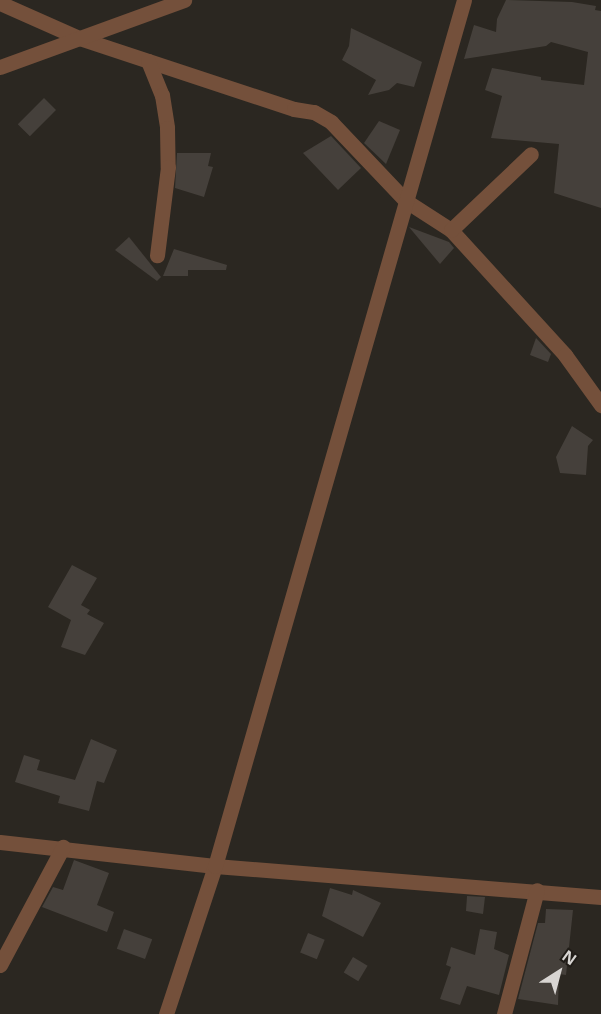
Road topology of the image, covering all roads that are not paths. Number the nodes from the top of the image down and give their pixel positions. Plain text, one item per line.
1 (184, 0) edge
2 (464, 0) edge
3 (0, 3) edge
4 (149, 6) edge
5 (79, 38) junction
6 (148, 61) junction
7 (0, 67) edge
8 (531, 154) dead end
9 (406, 201) junction
10 (451, 230) junction
11 (157, 255) dead end
12 (601, 405) edge
13 (0, 842) edge
14 (63, 847) junction
15 (215, 866) junction
16 (537, 890) junction
17 (601, 897) edge
18 (0, 966) edge
19 (166, 1014) edge
20 (504, 1014) edge

1 - 4 street
2 - 9 street
3 - 5 street
4 - 5 street
5 - 6 street
5 - 7 street
6 - 9 street
6 - 11 street
8 - 10 street
9 - 10 street
9 - 15 street
10 - 12 street
13 - 14 street
14 - 15 street
14 - 18 street
15 - 16 street
15 - 19 street
16 - 17 street
16 - 20 street

